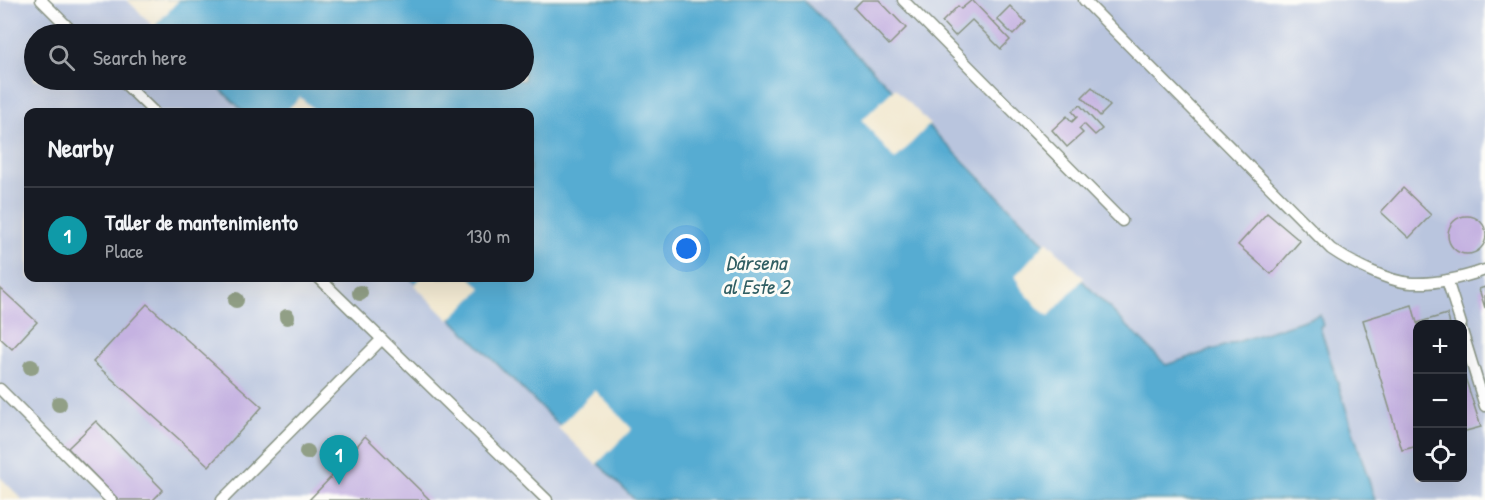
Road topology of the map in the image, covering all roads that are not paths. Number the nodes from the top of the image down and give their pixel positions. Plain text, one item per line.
1 (41, 0) edge
2 (903, 0) edge
3 (1084, 0) edge
4 (65, 24) edge
5 (131, 90) edge
6 (150, 108) edge
7 (1122, 221) dead end
8 (1485, 270) edge
9 (1447, 280) junction
10 (323, 282) edge
11 (1460, 320) edge
12 (381, 339) junction
13 (1467, 347) edge
14 (0, 389) edge
15 (1485, 406) edge
16 (111, 500) edge
17 (222, 500) edge
18 (547, 500) edge

1 - 4 lane
2 - 7 lane
3 - 9 lane
5 - 6 lane
8 - 9 lane
9 - 11 lane
10 - 12 lane
12 - 17 lane
12 - 18 lane
13 - 15 lane
14 - 16 lane

